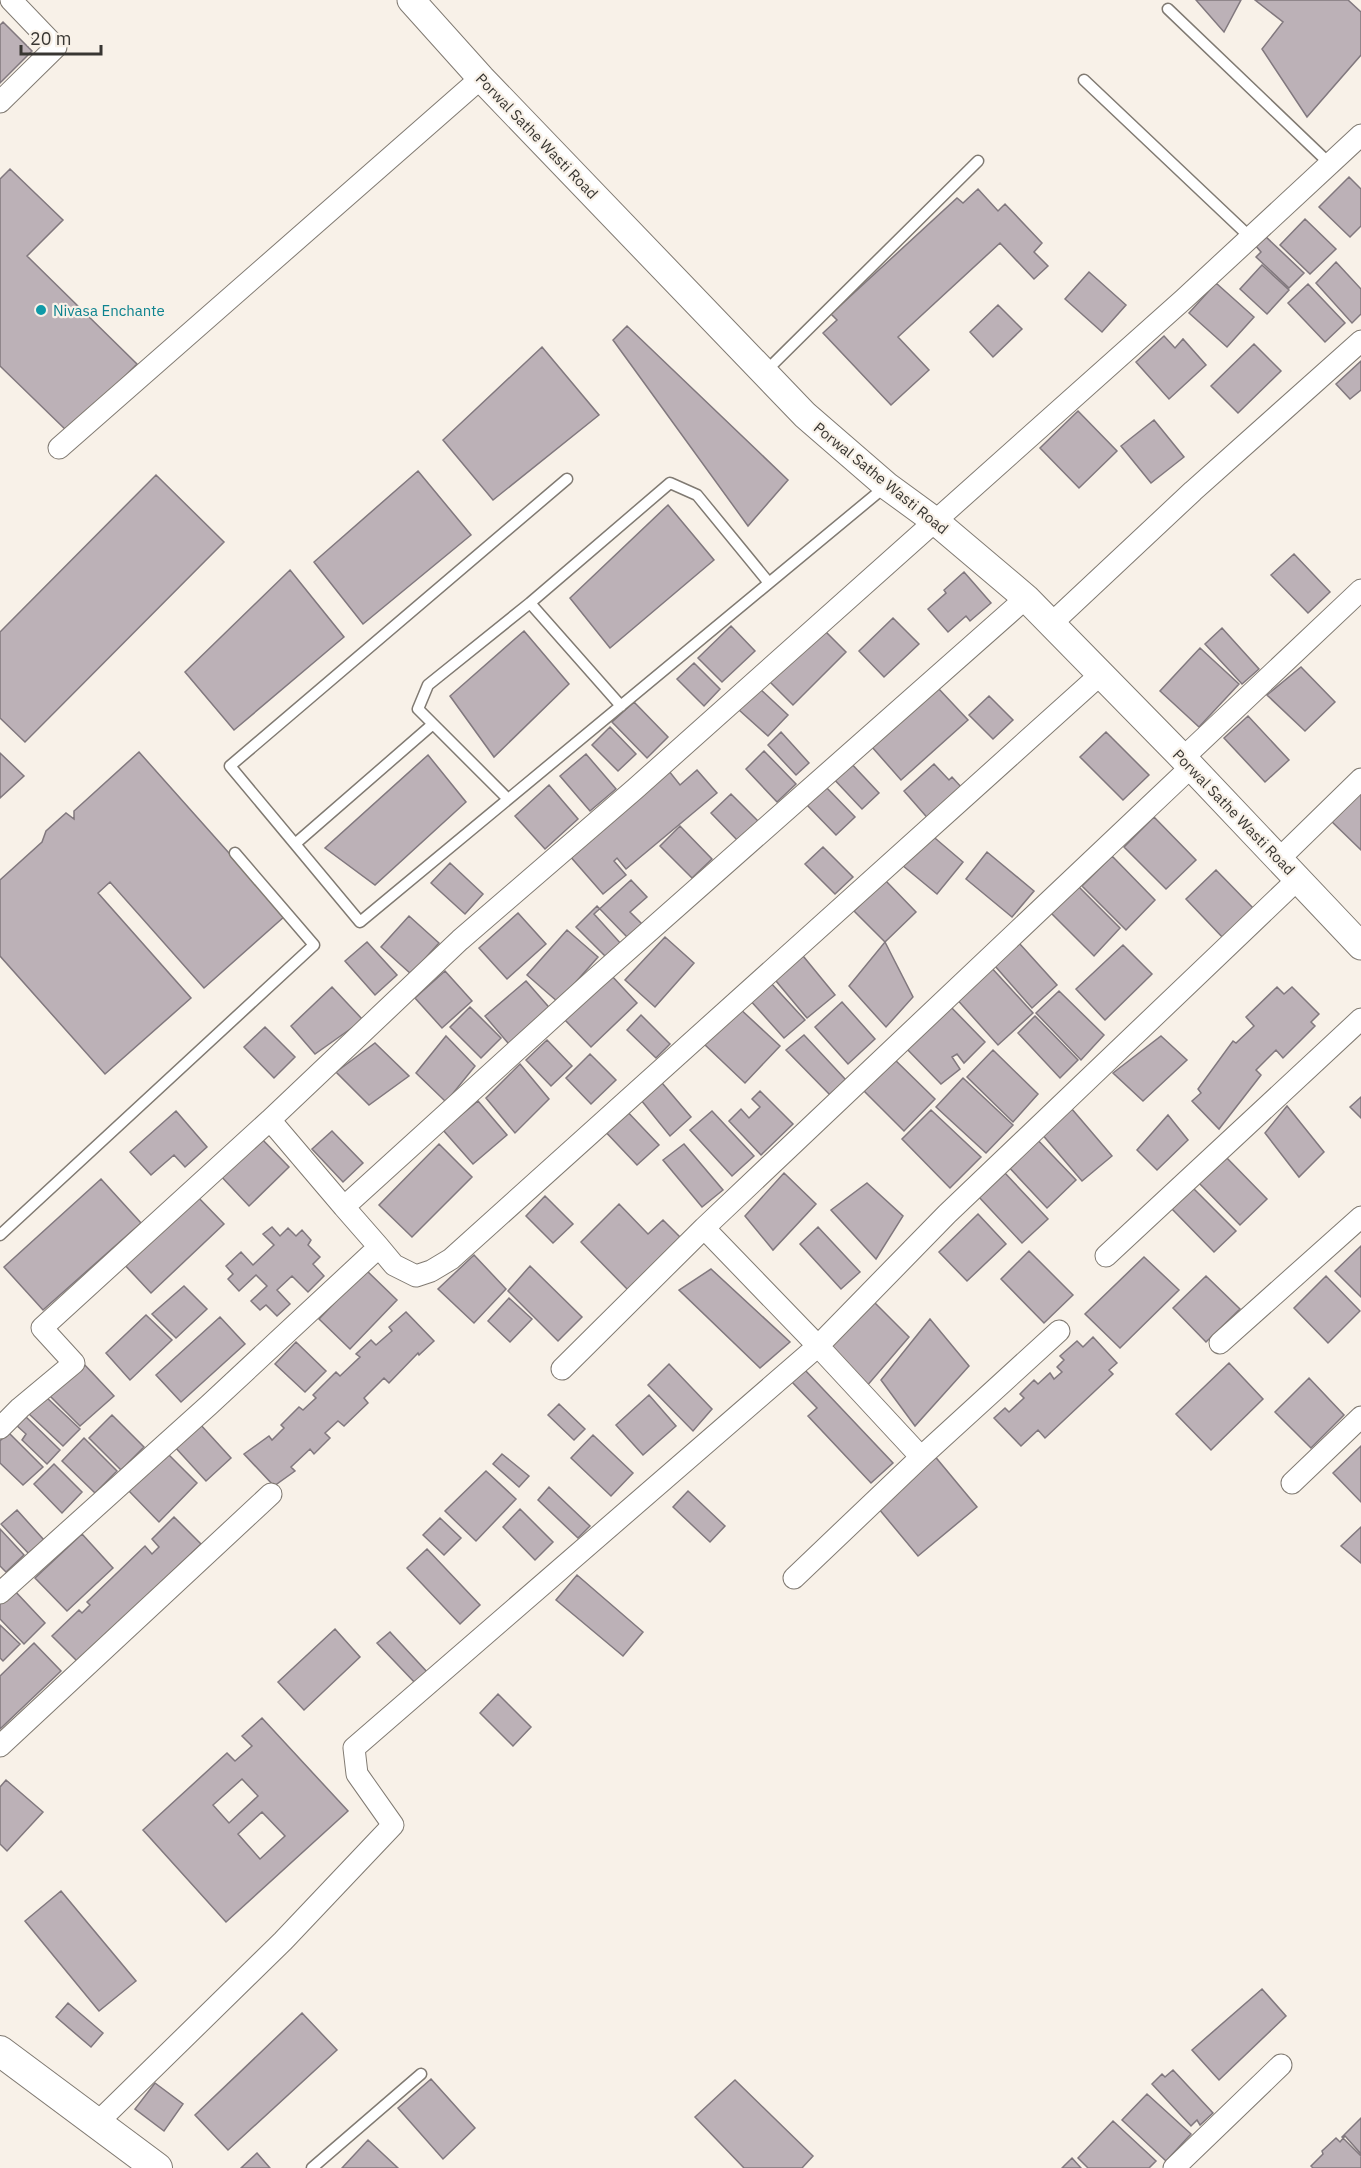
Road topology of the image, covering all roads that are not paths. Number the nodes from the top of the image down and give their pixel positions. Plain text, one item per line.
1 (11, 0) edge
2 (411, 0) edge
3 (1168, 9) dead end
4 (481, 78) junction
5 (1084, 80) dead end
6 (0, 102) edge
7 (1361, 135) edge
8 (978, 161) dead end
9 (1330, 164) junction
10 (1251, 238) junction
11 (1361, 341) edge
12 (765, 372) junction
13 (59, 448) dead end
14 (567, 479) dead end
15 (887, 486) junction
16 (935, 521) junction
17 (769, 583) junction
18 (1361, 590) edge
19 (1026, 598) junction
20 (530, 603) junction
21 (1051, 624) junction
22 (1101, 674) junction
23 (621, 706) junction
24 (433, 724) junction
25 (1187, 763) junction
26 (1361, 779) edge
27 (508, 799) junction
28 (295, 844) junction
29 (235, 853) dead end
30 (1279, 859) junction
31 (1298, 879) junction
32 (1361, 946) edge
33 (1361, 1019) edge
34 (270, 1120) junction
35 (344, 1207) junction
36 (1361, 1217) edge
37 (704, 1228) junction
38 (0, 1235) edge
39 (379, 1247) junction
40 (1106, 1256) dead end
41 (1059, 1331) dead end
42 (1221, 1343) dead end
43 (818, 1346) junction
44 (562, 1369) dead end
45 (1361, 1417) edge
46 (0, 1428) edge
47 (921, 1457) junction
48 (1292, 1483) dead end
49 (271, 1494) dead end
50 (794, 1578) dead end
51 (0, 1593) edge
52 (0, 1746) edge
53 (0, 2051) edge
54 (1281, 2065) dead end
55 (421, 2074) dead end
56 (97, 2123) junction
57 (157, 2168) edge
58 (312, 2168) edge
59 (1174, 2168) edge

1 - 6 street
2 - 4 street, Porwal Sathe Wasti Road
3 - 9 lane
4 - 12 street, Porwal Sathe Wasti Road
4 - 13 street
5 - 10 lane
7 - 9 street
8 - 12 lane
9 - 10 street
10 - 16 street
11 - 21 street
12 - 15 street, Porwal Sathe Wasti Road
14 - 28 lane
15 - 16 street, Porwal Sathe Wasti Road
15 - 17 lane
16 - 19 street, Porwal Sathe Wasti Road
16 - 34 street
17 - 20 lane
17 - 23 lane
18 - 25 street
19 - 21 street, Porwal Sathe Wasti Road
19 - 35 street
20 - 23 lane
20 - 24 lane
21 - 22 street, Porwal Sathe Wasti Road
22 - 25 street, Porwal Sathe Wasti Road
22 - 39 street
23 - 27 lane
24 - 27 lane
24 - 28 lane
25 - 30 street, Porwal Sathe Wasti Road
25 - 37 street
26 - 30 street
27 - 28 lane
29 - 38 lane
30 - 31 street, Porwal Sathe Wasti Road
31 - 32 street, Porwal Sathe Wasti Road
31 - 43 street
33 - 40 street
34 - 35 street
34 - 46 street
35 - 39 street
36 - 42 street
37 - 43 street
37 - 44 street
39 - 51 street
41 - 47 street
43 - 47 street
43 - 56 street
45 - 48 street
47 - 50 street
49 - 52 street
53 - 56 main road
54 - 59 street
55 - 58 lane
56 - 57 main road

